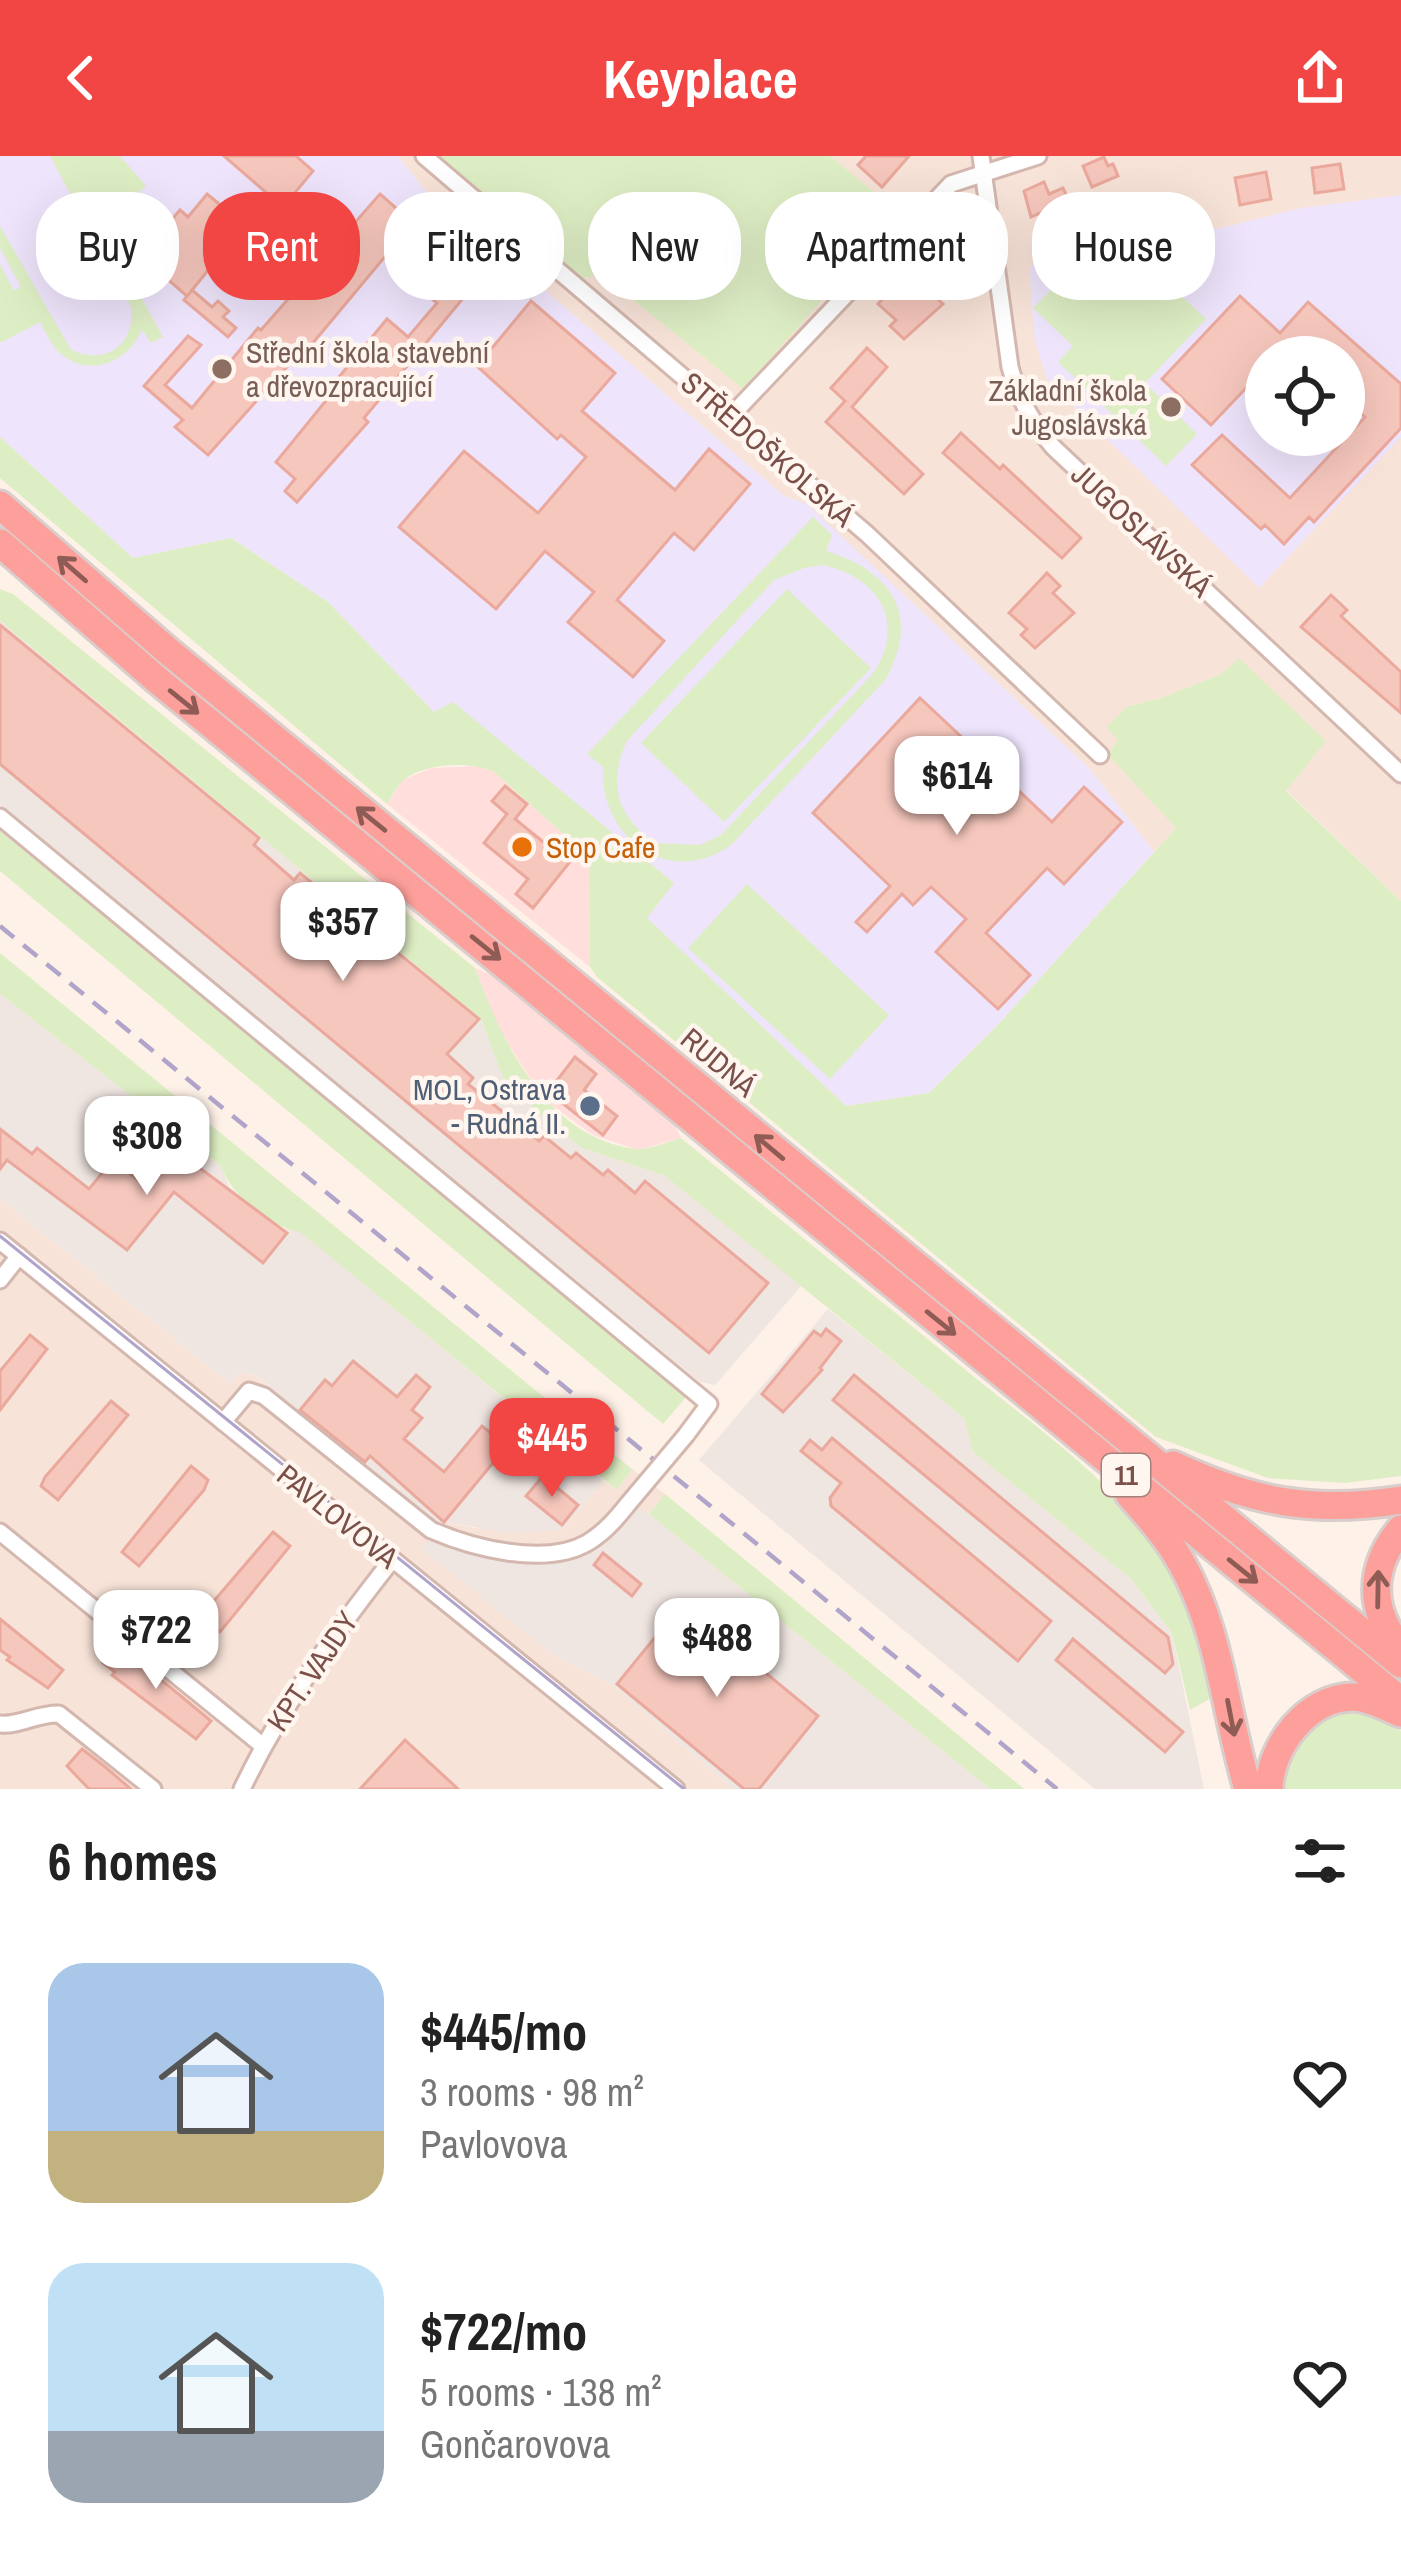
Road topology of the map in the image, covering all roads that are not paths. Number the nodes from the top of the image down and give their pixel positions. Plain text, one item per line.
1 (424, 156) edge
2 (981, 156) edge
3 (1038, 156) edge
4 (984, 175) junction
5 (731, 416) junction
6 (0, 505) edge
7 (0, 543) edge
8 (0, 570) edge
9 (58, 596) junction
10 (1100, 755) dead end
11 (1401, 774) edge
12 (0, 817) edge
13 (0, 1241) edge
14 (19, 1256) junction
15 (0, 1280) edge
16 (224, 1423) junction
17 (1079, 1437) junction
18 (1132, 1445) junction
19 (1401, 1500) edge
20 (1401, 1529) edge
21 (0, 1532) edge
22 (392, 1560) junction
23 (1401, 1648) edge
24 (1401, 1664) edge
25 (1401, 1701) edge
26 (1401, 1713) edge
27 (0, 1724) edge
28 (262, 1746) junction
29 (153, 1789) edge
30 (242, 1789) edge
31 (676, 1789) edge
32 (1248, 1789) edge
33 (1269, 1789) edge

1 - 5 street, STŘEDOŠKOLSKÁ
2 - 4 street, JUGOSLÁVSKÁ
3 - 4 street
4 - 5 street
4 - 11 street, JUGOSLÁVSKÁ
5 - 10 street, STŘEDOŠKOLSKÁ
18 -> 6 highway, RUDNÁ / 11
7 - 9 highway, RUDNÁ / 11
8 - 9 highway
9 -> 17 highway, RUDNÁ / 11
12 - 16 street, bridge
13 - 14 street, PAVLOVOVA
14 - 15 street
14 - 16 street, PAVLOVOVA
16 - 22 street, PAVLOVOVA
17 -> 25 highway, RUDNÁ / 11
17 -> 32 highway
18 - 19 highway
18 - 24 highway, RUDNÁ / 11
23 -> 20 highway
21 - 28 street
22 - 28 street, KPT. VAJDY
22 - 31 street, PAVLOVOVA
26 - 33 highway
27 - 29 street
28 - 30 street, KPT. VAJDY

